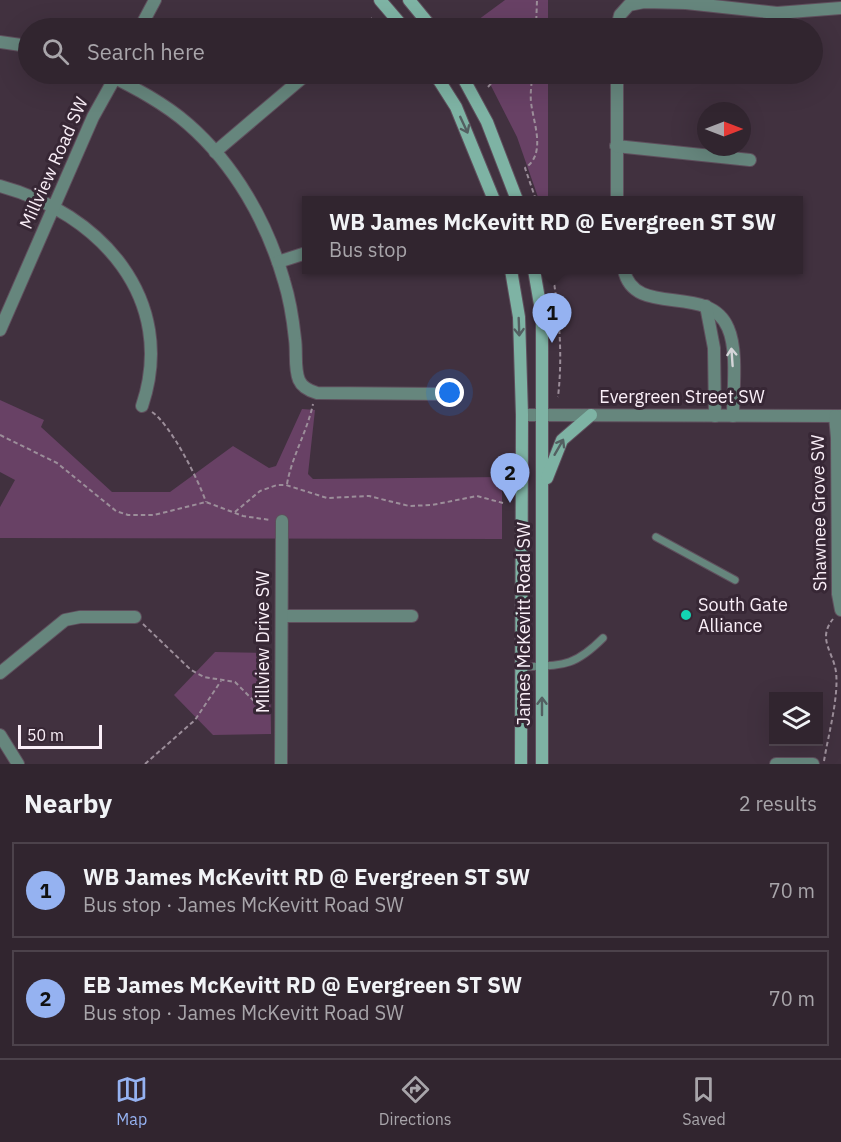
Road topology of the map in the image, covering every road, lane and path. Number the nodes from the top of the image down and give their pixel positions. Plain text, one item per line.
1 (155, 0) edge
2 (380, 0) edge
3 (410, 0) edge
4 (537, 0) edge
5 (841, 8) edge
6 (145, 18) edge
7 (395, 18) edge
8 (424, 18) edge
9 (536, 18) edge
10 (619, 18) edge
11 (0, 42) edge
12 (18, 45) edge
13 (109, 84) edge
14 (128, 84) edge
15 (295, 84) edge
16 (441, 84) edge
17 (466, 84) edge
18 (491, 84) edge
19 (532, 84) edge
20 (617, 84) edge
21 (488, 87) dead end
22 (616, 146) junction
23 (215, 152) junction
24 (750, 160) dead end
25 (0, 186) edge
26 (492, 196) edge
27 (515, 196) edge
28 (534, 196) edge
29 (617, 196) edge
30 (54, 207) junction
31 (302, 254) edge
32 (278, 262) junction
33 (513, 274) edge
34 (535, 274) edge
35 (553, 274) edge
36 (626, 274) edge
37 (706, 306) junction
38 (0, 330) edge
39 (317, 393) junction
40 (448, 394) dead end
41 (558, 398) dead end
42 (142, 406) joint
43 (522, 415) junction
44 (543, 415) junction
45 (591, 415) junction
46 (715, 416) junction
47 (733, 416) junction
48 (838, 416) edge
49 (0, 435) edge
50 (286, 485) junction
51 (543, 490) junction
52 (206, 502) junction
53 (504, 503) dead end
54 (235, 512) junction
55 (282, 521) joint
56 (656, 537) dead end
57 (735, 580) dead end
58 (841, 610) edge
59 (282, 616) junction
60 (412, 616) dead end
61 (135, 617) joint
62 (603, 638) dead end
63 (542, 666) junction
64 (521, 667) junction
65 (0, 674) edge
66 (221, 681) junction
67 (281, 705) junction
68 (0, 735) edge
69 (18, 764) edge
70 (145, 764) edge
71 (281, 764) edge
72 (521, 764) edge
73 (542, 764) edge
74 (776, 764) edge
75 (813, 764) edge
76 (823, 764) edge

1 - 6 street
2 - 7 main road
3 - 8 main road
4 - 9 path
5 - 10 street
11 - 12 street
13 - 30 street, Millview Road SW
14 - 23 street
15 - 23 street
16 -> 26 main road
17 - 27 main road
18 - 21 path
19 - 28 path
20 - 22 street
22 - 24 street
22 - 29 street
23 - 32 street
25 - 30 street
30 - 38 street, Millview Road SW
30 - 42 street
31 - 32 street
32 - 39 street
33 -> 43 main road, James McKevitt Road SW
34 - 44 main road, James McKevitt Road SW
35 - 41 path
36 - 37 street
37 - 46 street
47 -> 37 street
39 - 40 street
39 - 50 path
42 - 52 path
43 - 44 street, Evergreen Street SW
43 - 64 main road, James McKevitt Road SW
44 - 45 street, Evergreen Street SW
44 - 51 main road, James McKevitt Road SW
45 - 46 street, Evergreen Street SW
51 -> 45 main road
46 - 47 street, Evergreen Street SW
47 - 48 street, Evergreen Street SW
48 - 58 street, Shawnee Grove SW
49 - 52 path
50 - 53 path
50 - 54 path
51 - 63 main road, James McKevitt Road SW
52 - 54 path
54 - 55 path
55 - 59 street, Millview Drive SW
56 - 57 lane
58 - 76 path
59 - 60 street
59 - 67 street, Millview Drive SW
61 - 65 street
61 - 66 path
62 - 63 lane
63 - 64 lane
73 -> 63 main road, James McKevitt Road SW
64 - 72 main road, James McKevitt Road SW
66 - 67 path
66 - 70 path
67 - 71 street, Millview Drive SW
68 - 69 street
74 - 75 street

